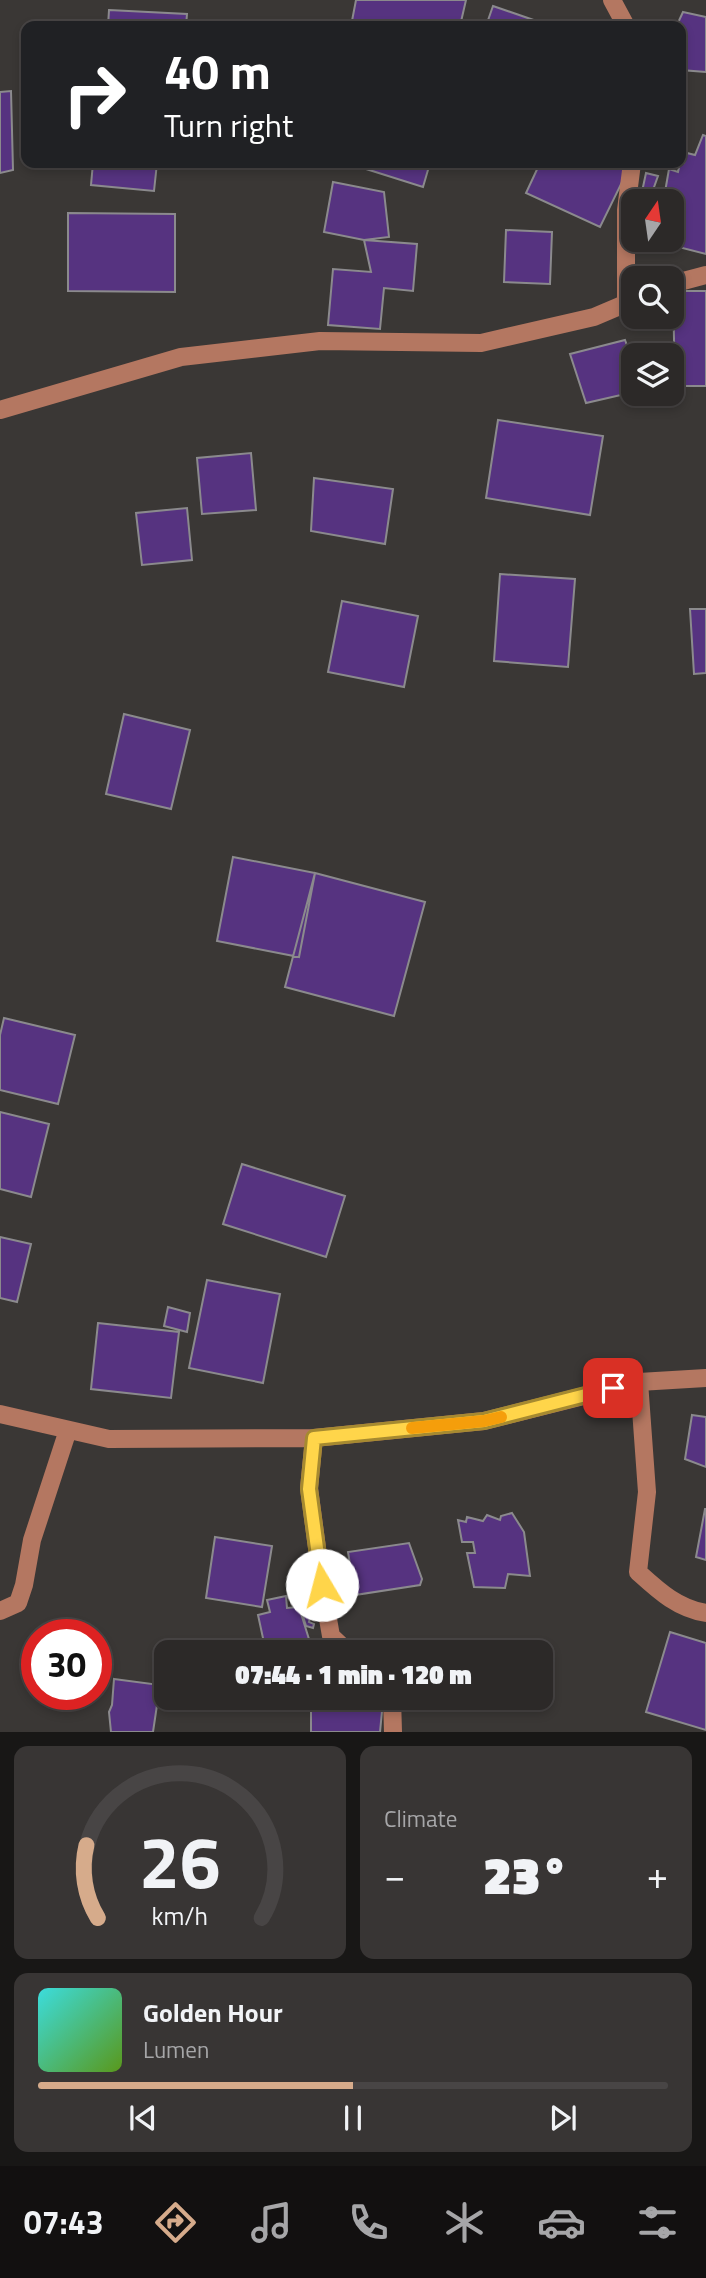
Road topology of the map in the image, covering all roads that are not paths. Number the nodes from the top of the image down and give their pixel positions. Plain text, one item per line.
1 (612, 0) edge
2 (623, 21) edge
3 (631, 168) edge
4 (628, 266) edge
5 (706, 275) edge
6 (684, 281) edge
7 (621, 305) edge
8 (3, 404) edge
9 (706, 1378) edge
10 (639, 1382) junction
11 (0, 1414) edge
12 (68, 1430) junction
13 (314, 1438) junction
14 (0, 1611) edge
15 (706, 1614) edge
16 (335, 1640) edge
17 (392, 1710) edge
18 (393, 1732) edge

1 - 2 street
3 - 4 street
5 - 6 street
7 - 8 street
9 - 10 street
10 - 13 street
10 - 15 street
11 - 12 street
12 - 13 street
12 - 14 street
13 - 16 street
17 - 18 street

